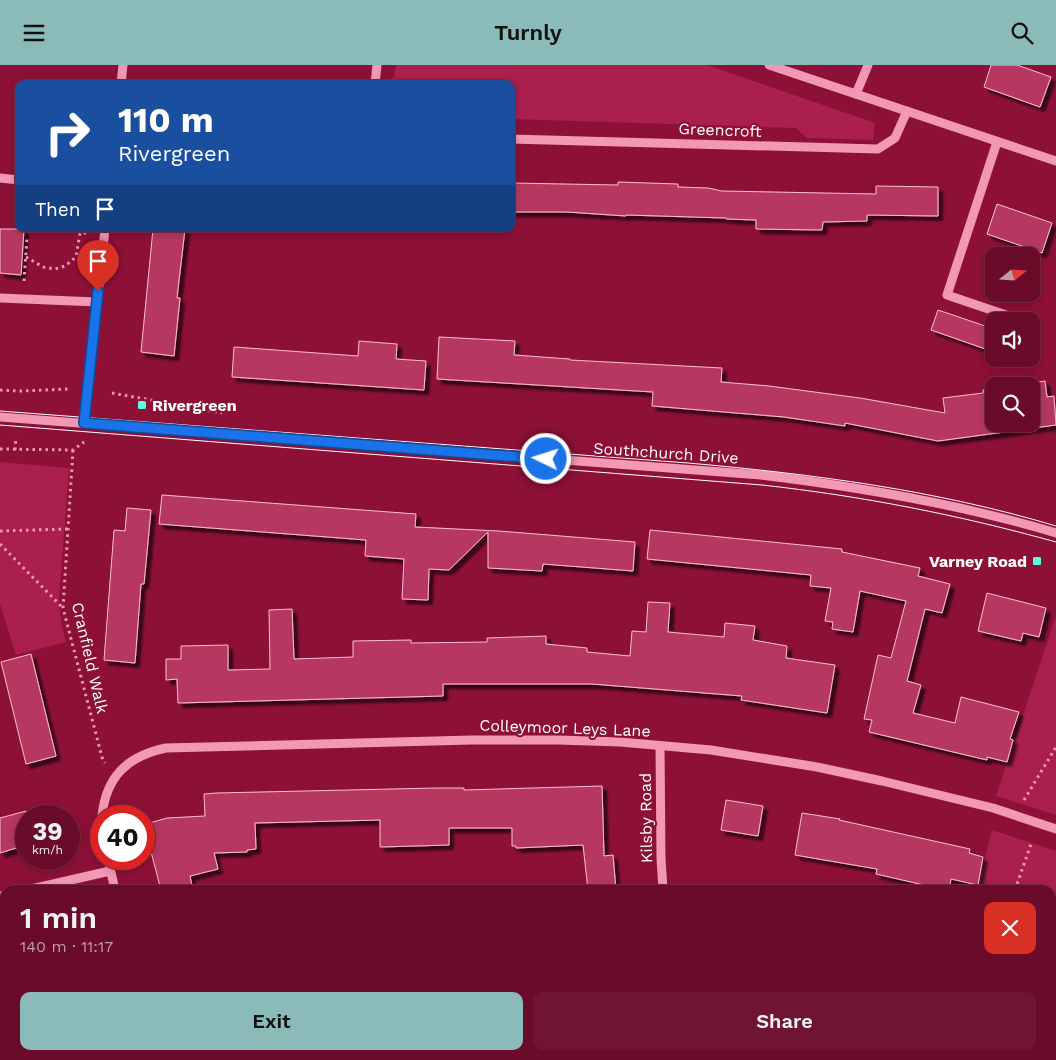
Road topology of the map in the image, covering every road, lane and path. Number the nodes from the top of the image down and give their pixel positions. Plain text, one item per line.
1 (122, 65) edge
2 (377, 65) edge
3 (769, 65) edge
4 (868, 65) edge
5 (120, 80) edge
6 (375, 80) edge
7 (856, 94) junction
8 (907, 111) junction
9 (515, 139) edge
10 (997, 142) junction
11 (1056, 161) edge
12 (0, 178) edge
13 (15, 180) edge
14 (104, 232) edge
15 (27, 237) dead end
16 (26, 257) junction
17 (0, 298) edge
18 (23, 299) junction
19 (97, 302) junction
20 (997, 312) edge
21 (70, 389) dead end
22 (0, 390) edge
23 (112, 393) dead end
24 (224, 414) dead end
25 (0, 417) edge
26 (84, 423) junction
27 (0, 449) edge
28 (68, 529) junction
29 (0, 531) edge
30 (1056, 533) edge
31 (0, 544) edge
32 (63, 608) junction
33 (660, 746) junction
34 (1056, 747) edge
35 (119, 771) junction
36 (1024, 802) dead end
37 (104, 805) edge
38 (1056, 829) edge
39 (1033, 839) dead end
40 (110, 871) joint
41 (49, 885) edge
42 (114, 885) edge
43 (663, 885) edge
44 (1017, 885) edge

1 - 5 street
2 - 6 street
3 - 7 street
4 - 7 street
7 - 8 street
8 - 9 street, Greencroft
8 - 10 street
10 - 11 street
10 - 20 street
12 - 13 street
14 - 16 path
14 - 19 street
15 - 16 path
16 - 18 path
17 - 18 street
18 - 19 street
19 - 26 street
21 - 22 path
23 - 24 path
25 - 26 street, Southchurch Drive
26 - 30 street, Southchurch Drive
27 - 28 path, Cranfield Walk
28 - 29 path
28 - 32 path, Cranfield Walk
31 - 32 path
32 - 35 path, Cranfield Walk
33 - 35 street, Colleymoor Leys Lane
33 - 38 street, Colleymoor Leys Lane
33 - 43 street, Kilsby Road
34 - 36 path
35 - 37 street, Colleymoor Leys Lane
39 - 44 path
40 - 41 street
40 - 42 street

